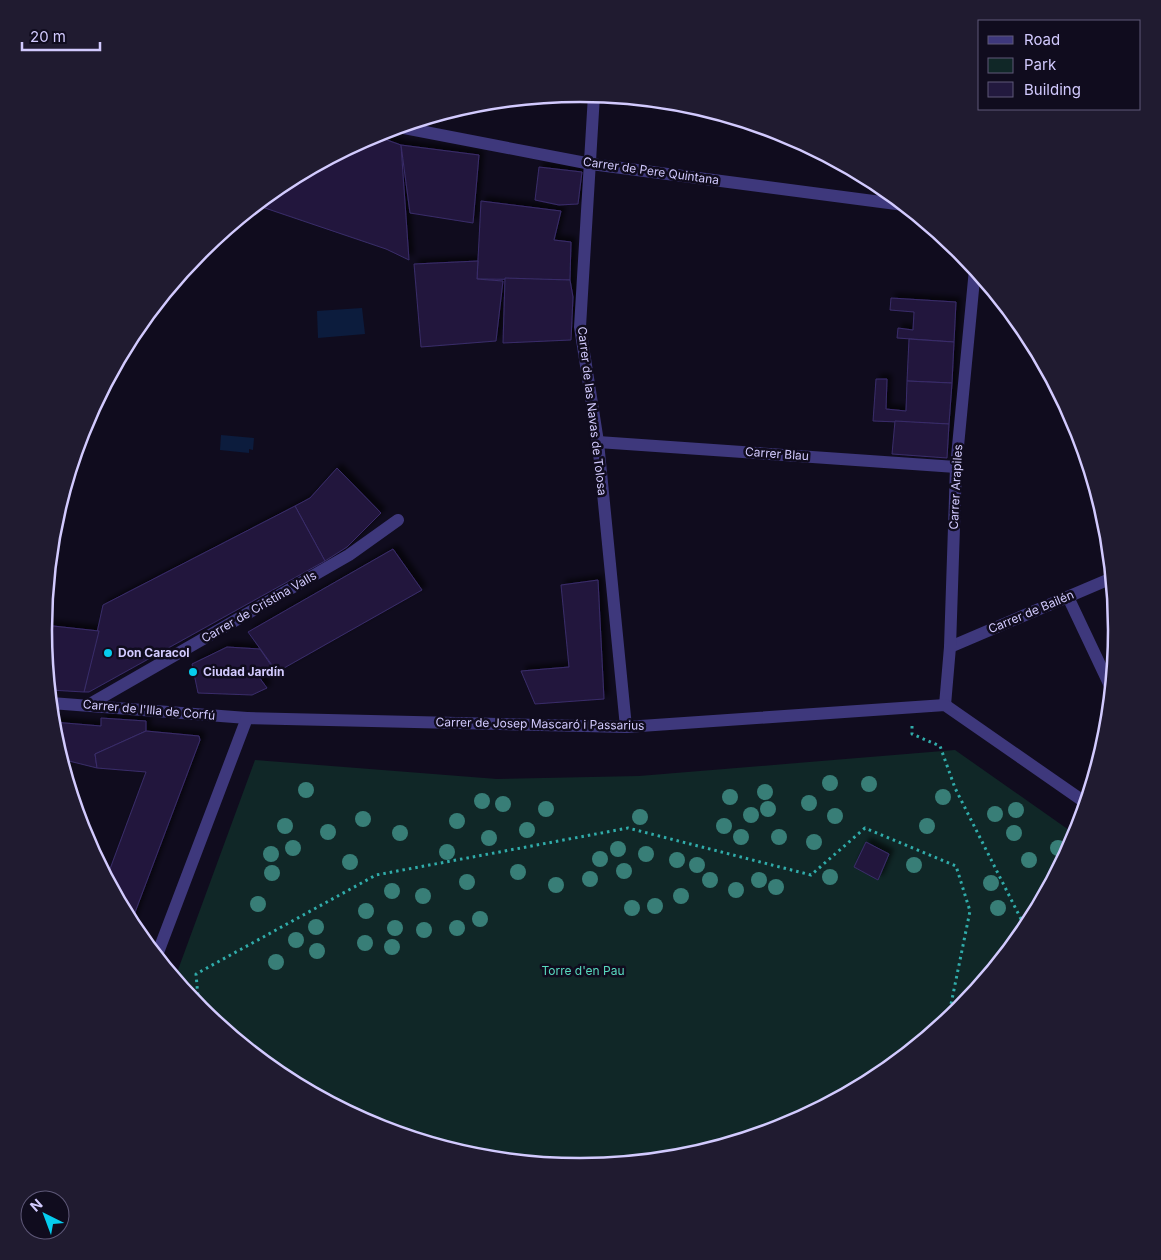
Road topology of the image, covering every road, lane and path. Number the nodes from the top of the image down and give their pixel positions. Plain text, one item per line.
1 (594, 102) edge
2 (413, 129) edge
3 (590, 164) junction
4 (891, 203) edge
5 (974, 279) edge
6 (598, 442) junction
7 (956, 467) junction
8 (398, 520) dead end
9 (1106, 581) edge
10 (1068, 596) junction
11 (950, 647) junction
12 (1106, 676) edge
13 (58, 703) edge
14 (90, 704) junction
15 (944, 705) junction
16 (911, 708) junction
17 (246, 718) junction
18 (626, 727) junction
19 (1080, 800) edge
20 (1022, 920) edge
21 (159, 947) edge
22 (198, 993) edge
23 (951, 1006) edge

1 - 3 street, Carrer de las Navas de Tolosa
2 - 3 street, Carrer de Pere Quintana
3 - 4 street, Carrer de Pere Quintana
3 - 6 street, Carrer de las Navas de Tolosa
5 - 7 street, Carrer Arapiles
6 - 7 street, Carrer Blau
6 - 18 street, Carrer de las Navas de Tolosa
7 - 11 street, Carrer Arapiles
8 - 14 street, Carrer de Cristina Valls
9 - 10 street, Carrer de Bailén
10 - 11 street, Carrer de Bailén
10 - 12 street
11 - 15 street, Carrer Arapiles
13 - 14 street, Carrer de l'Illa de Corfú
14 - 17 street, Carrer de l'Illa de Corfú
15 - 16 street, Carrer de Josep Mascaró i Passarius
15 - 19 street
16 - 18 street, Carrer de Josep Mascaró i Passarius
16 - 20 path
17 - 18 street, Carrer de Josep Mascaró i Passarius
17 - 21 street
22 - 23 path

